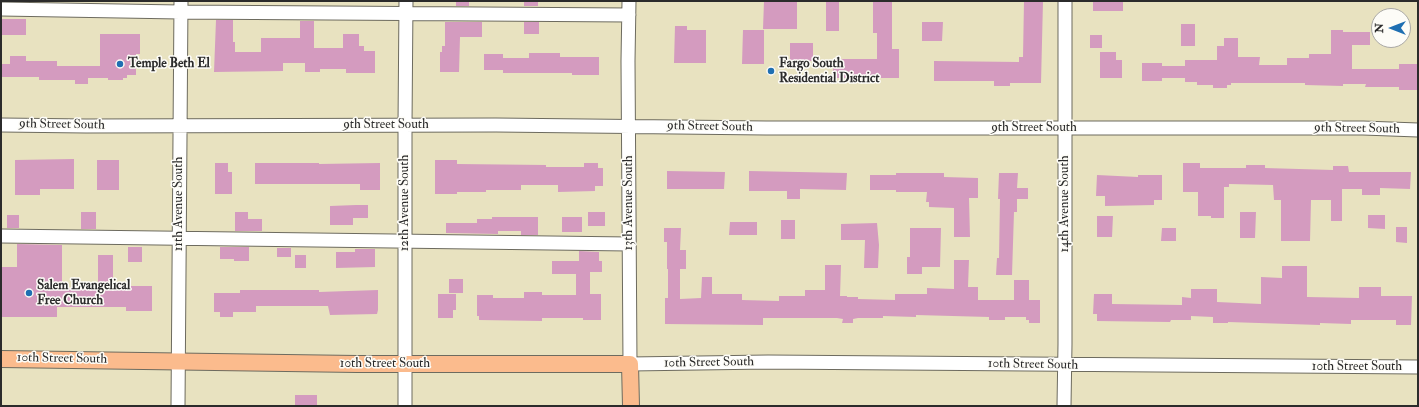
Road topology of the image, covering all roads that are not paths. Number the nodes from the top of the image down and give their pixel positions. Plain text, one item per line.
1 (629, 1) edge
2 (1065, 1) edge
3 (181, 6) edge
4 (406, 7) edge
5 (1, 9) edge
6 (629, 15) junction
7 (1, 125) edge
8 (405, 125) junction
9 (180, 126) junction
10 (628, 126) junction
11 (1065, 128) junction
12 (1418, 130) edge
13 (1, 236) edge
14 (179, 238) junction
15 (405, 242) junction
16 (629, 244) junction
17 (1, 359) edge
18 (178, 361) junction
19 (405, 364) junction
20 (630, 364) junction
21 (1065, 365) junction
22 (1418, 367) edge
23 (178, 406) edge
24 (405, 406) edge
25 (631, 406) edge
26 (1064, 406) edge

1 - 6 street, 13th Avenue South
2 - 11 street, 14th Avenue South
3 - 4 street
3 - 5 street
3 - 9 street, 11th Avenue South
4 - 6 street
4 - 8 street, 12th Avenue South
6 - 10 street, 13th Avenue South
7 - 9 street, 9th Street South
8 - 9 street, 9th Street South
8 - 10 street, 9th Street South
8 - 15 street, 12th Avenue South
9 - 14 street, 11th Avenue South
10 - 11 street, 9th Street South
10 - 16 street, 13th Avenue South
11 - 12 street, 9th Street South
11 - 21 street, 14th Avenue South
13 - 14 street
14 - 15 street
14 - 18 street, 11th Avenue South
15 - 16 street
15 - 19 street, 12th Avenue South
16 - 20 street, 13th Avenue South
17 - 18 main road, 10th Street South
18 - 19 main road, 10th Street South
18 - 23 street, 11th Avenue South
19 - 20 main road, 10th Street South
19 - 24 street, 12th Avenue South
20 - 21 street, 10th Street South
20 - 25 main road, 13th Avenue South
21 - 22 street, 10th Street South
21 - 26 street, 14th Avenue South

